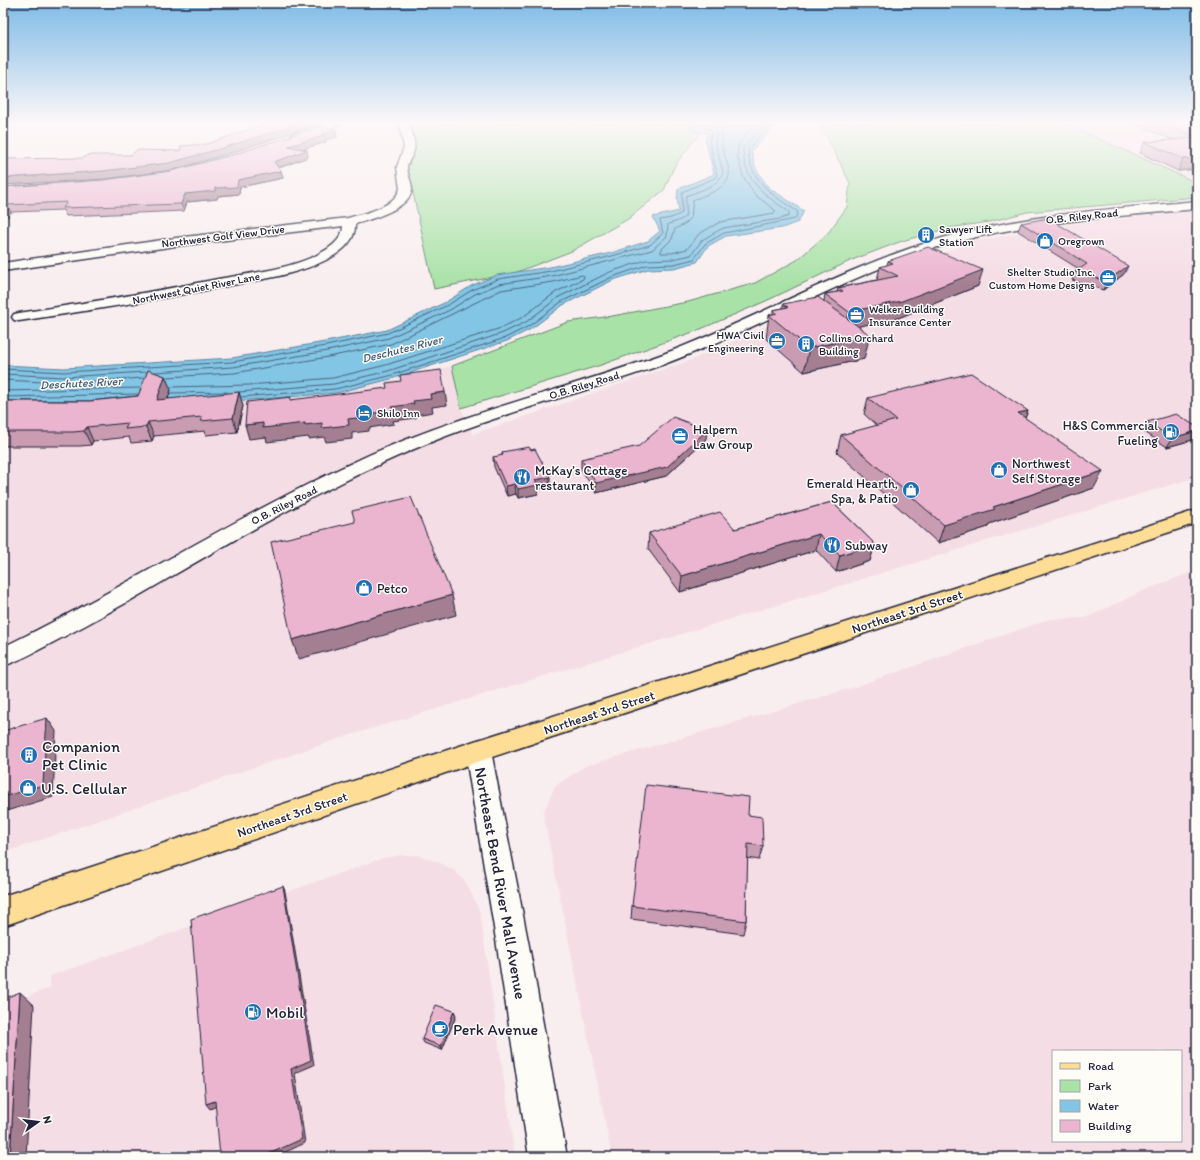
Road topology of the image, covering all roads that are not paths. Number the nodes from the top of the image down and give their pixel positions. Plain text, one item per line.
1 (403, 177) edge
2 (1197, 204) edge
3 (349, 222) junction
4 (3, 267) edge
5 (19, 317) dead end
6 (1197, 516) edge
7 (3, 657) edge
8 (478, 751) junction
9 (3, 911) edge
10 (548, 1157) edge

1 - 3 street, Northwest Golf View Drive
2 - 7 street, O.B. Riley Road
3 - 4 street, Northwest Golf View Drive
3 - 5 street, Northwest Quiet River Lane
6 - 8 main road, Northeast 3rd Street
8 - 9 main road, Northeast 3rd Street
8 - 10 street, Northeast Bend River Mall Avenue

